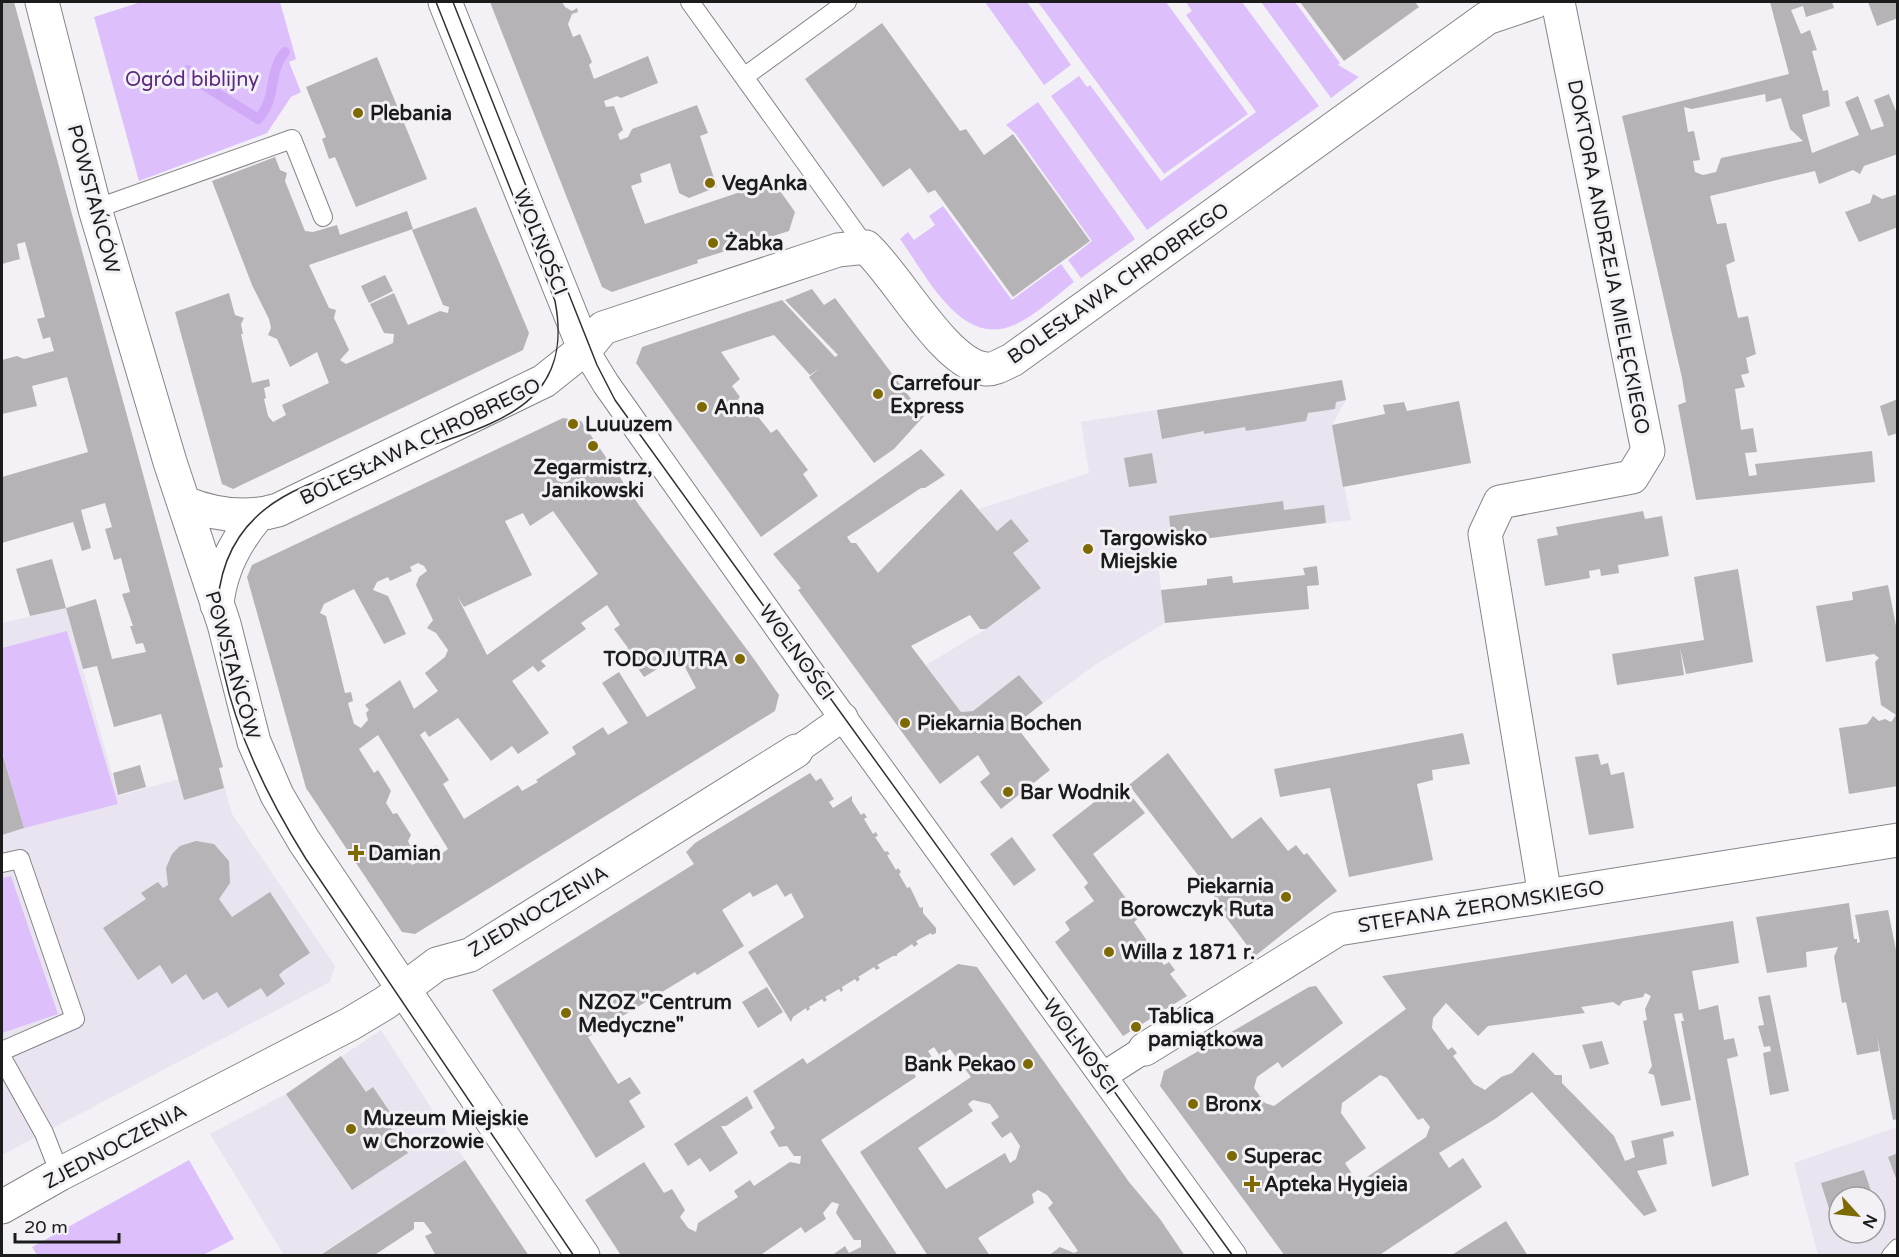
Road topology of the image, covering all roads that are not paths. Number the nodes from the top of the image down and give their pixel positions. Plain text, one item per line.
1 (42, 2) edge
2 (445, 2) edge
3 (690, 2) edge
4 (847, 2) edge
5 (1534, 2) edge
6 (1558, 2) edge
7 (744, 77) junction
8 (96, 209) junction
9 (322, 217) dead end
10 (866, 247) junction
11 (584, 348) junction
12 (185, 503) junction
13 (257, 516) junction
14 (216, 607) junction
15 (844, 717) junction
16 (796, 751) joint
17 (1898, 840) edge
18 (2, 863) edge
19 (1545, 896) junction
20 (403, 989) junction
21 (1145, 1048) joint
22 (2, 1051) edge
23 (2, 1058) edge
24 (1103, 1076) junction
25 (60, 1174) junction
26 (2, 1207) edge
27 (1898, 1248) edge
28 (583, 1256) edge
29 (1233, 1256) edge
30 (1891, 1256) edge

1 - 8 street, POWSTAŃCÓW
2 - 11 street, WOLNOŚCI
3 - 7 lane
4 - 7 lane
5 - 10 street, BOLESŁAWA CHROBREGO
6 - 19 street, DOKTORA ANDRZEJA MIELĘCKIEGO
7 - 10 lane
8 - 9 lane
8 - 12 street, POWSTAŃCÓW
10 - 11 street, BOLESŁAWA CHROBREGO
11 - 13 street, BOLESŁAWA CHROBREGO
11 - 15 street, WOLNOŚCI
12 - 13 street, BOLESŁAWA CHROBREGO
12 - 14 street, POWSTAŃCÓW
13 - 14 street
14 - 20 street, POWSTAŃCÓW
15 - 16 street, ZJEDNOCZENIA
15 - 24 street, WOLNOŚCI
16 - 20 street, ZJEDNOCZENIA
17 - 19 street, STEFANA ŻEROMSKIEGO
18 - 22 lane
19 - 21 street, STEFANA ŻEROMSKIEGO
20 - 25 street, ZJEDNOCZENIA
20 - 28 street, POWSTAŃCÓW
21 - 24 street, STEFANA ŻEROMSKIEGO
23 - 25 lane
24 - 29 street, WOLNOŚCI
25 - 26 street, ZJEDNOCZENIA
27 - 30 lane

